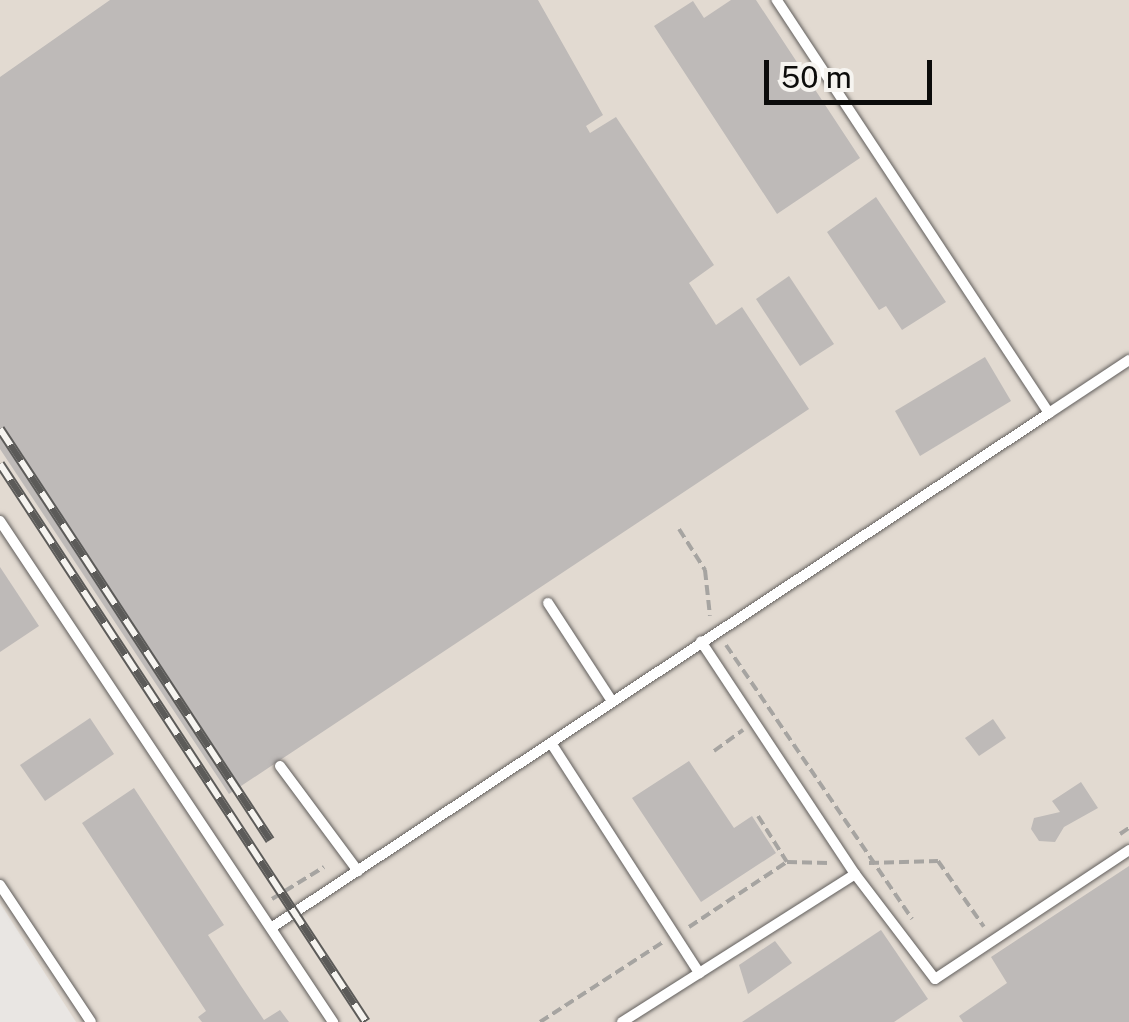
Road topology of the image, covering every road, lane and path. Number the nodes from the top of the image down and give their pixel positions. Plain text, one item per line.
1 (776, 0) edge
2 (1129, 360) edge
3 (1049, 412) junction
4 (0, 521) edge
5 (679, 529) dead end
6 (548, 603) dead end
7 (715, 632) junction
8 (700, 641) junction
9 (612, 701) junction
10 (551, 742) junction
11 (280, 766) dead end
12 (758, 816) dead end
13 (1129, 850) edge
14 (786, 862) dead end
15 (324, 867) dead end
16 (358, 871) junction
17 (856, 874) junction
18 (0, 885) edge
19 (258, 909) junction
20 (912, 919) dead end
21 (271, 928) junction
22 (699, 973) junction
23 (91, 1022) edge
24 (333, 1022) edge
25 (622, 1022) edge

1 - 3 lane
2 - 3 lane
3 - 7 lane
4 - 19 lane
5 - 7 path
6 - 9 lane
7 - 8 lane
7 - 20 path
8 - 9 lane
8 - 17 lane
9 - 10 lane
10 - 16 lane
10 - 22 lane
11 - 16 lane
12 - 14 path
13 - 17 lane
15 - 19 path
16 - 21 lane
17 - 22 lane
18 - 23 lane
19 - 21 lane
21 - 24 lane
22 - 25 lane

